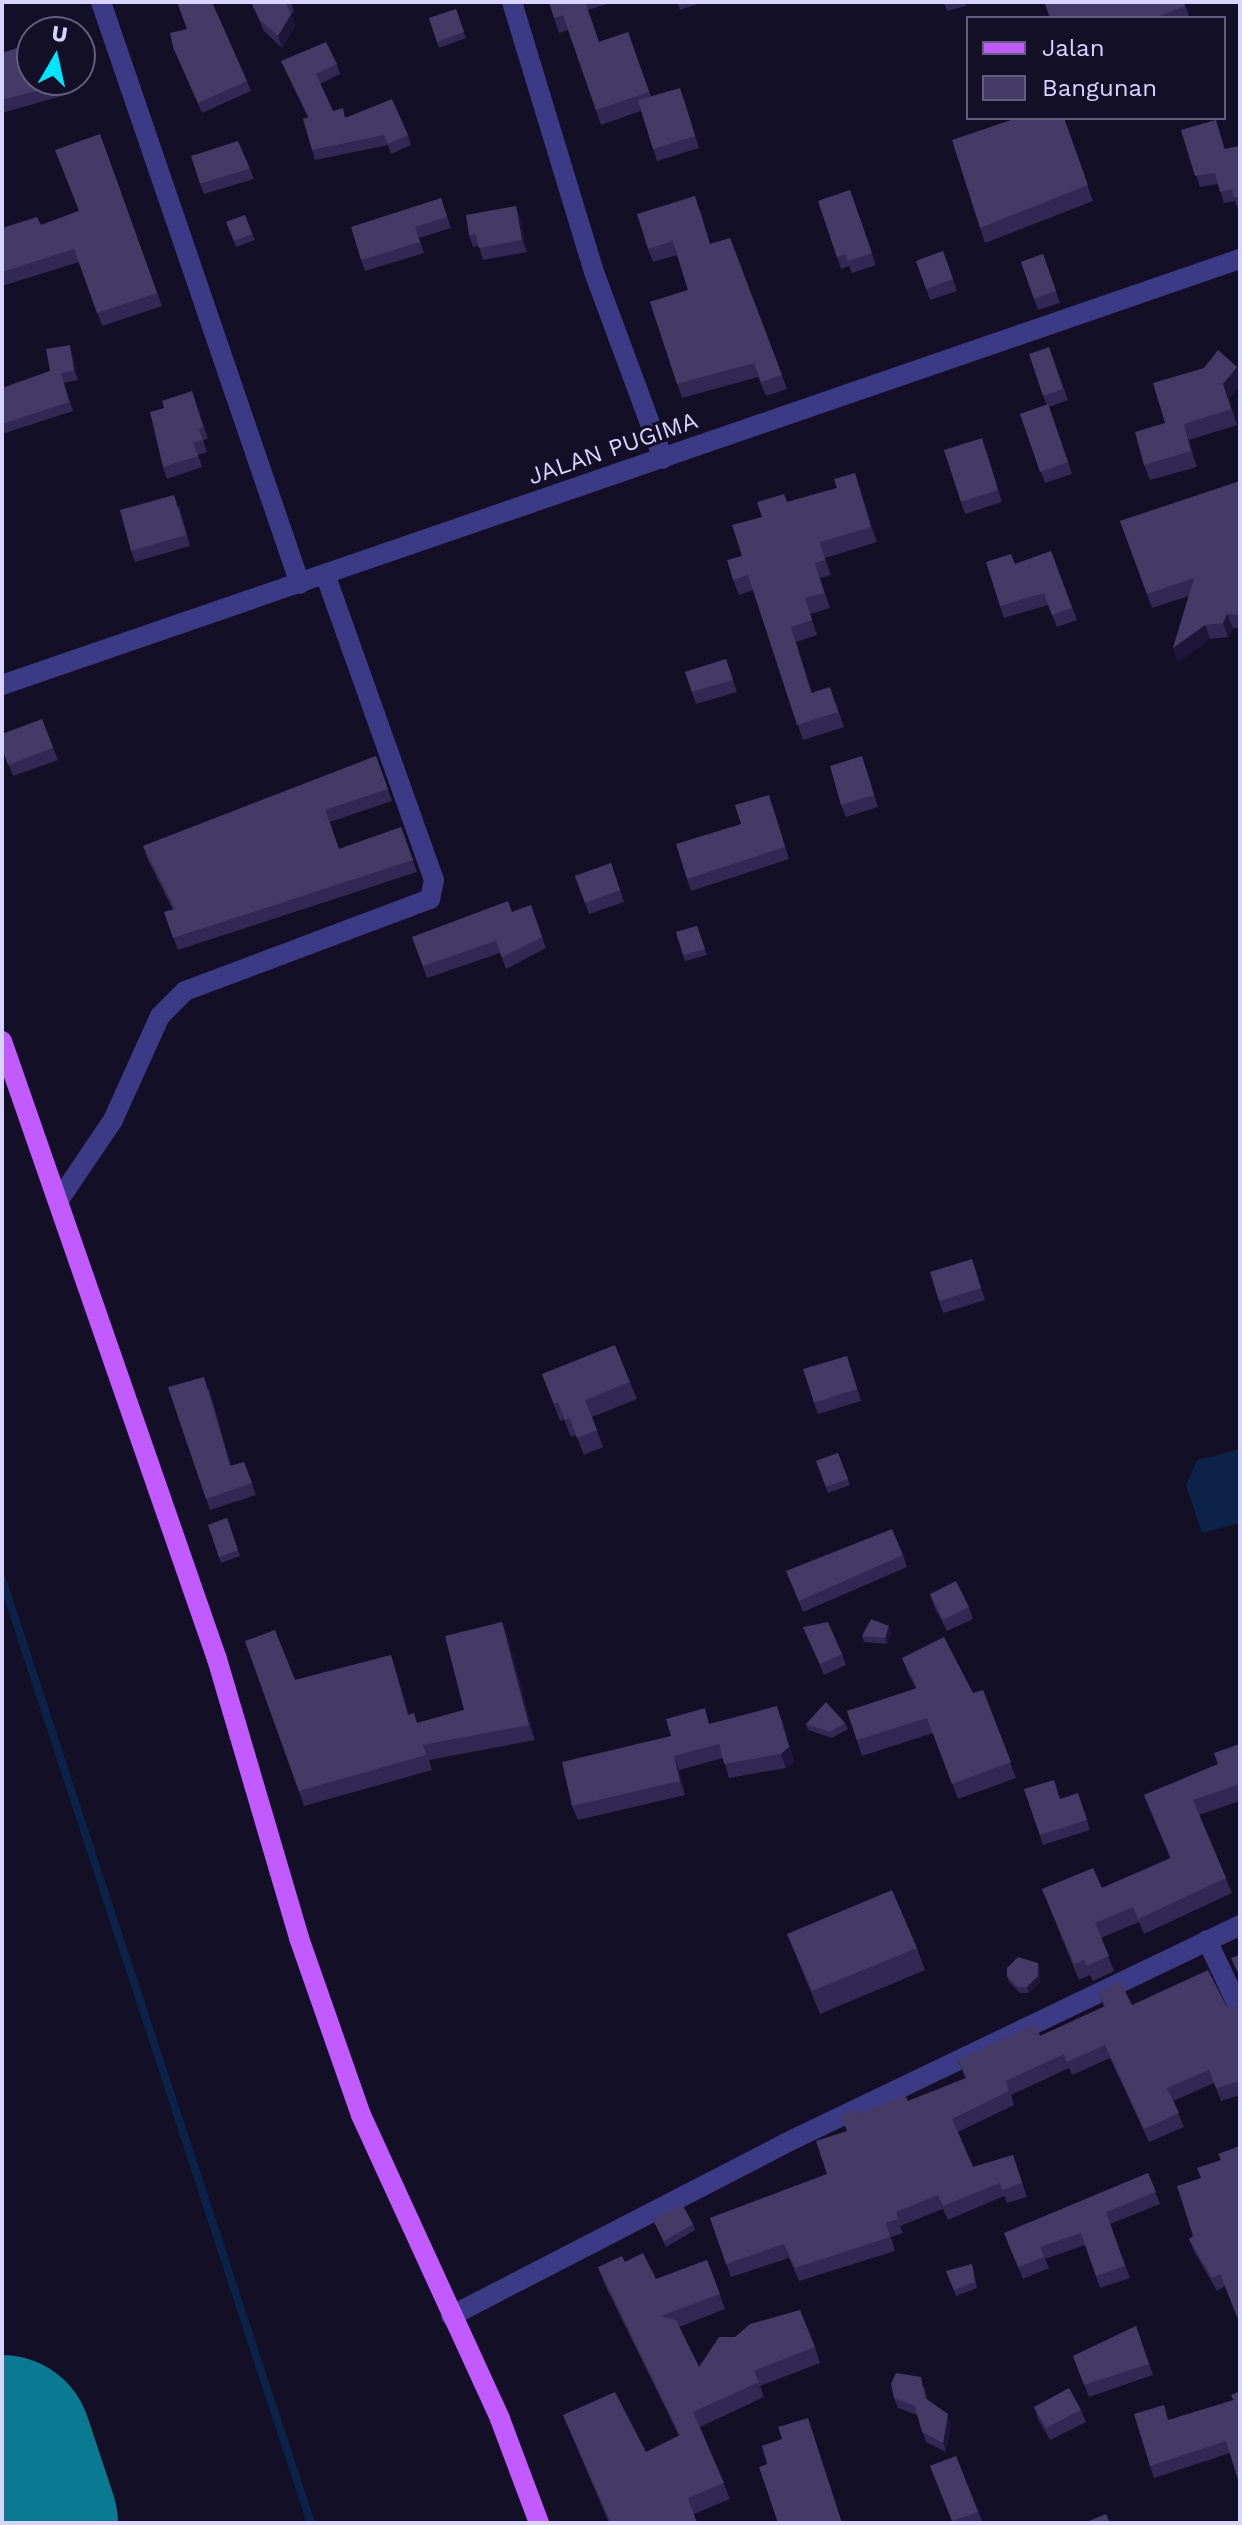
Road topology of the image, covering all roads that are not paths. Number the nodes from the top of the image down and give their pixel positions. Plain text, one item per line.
1 (101, 2) edge
2 (512, 2) edge
3 (1240, 259) edge
4 (663, 459) junction
5 (326, 577) junction
6 (300, 584) junction
7 (2, 685) edge
8 (2, 1041) edge
9 (59, 1200) junction
10 (1240, 1925) edge
11 (1207, 1940) junction
12 (1240, 2010) edge
13 (451, 2316) junction
14 (539, 2523) edge

1 - 6 street
2 - 4 street
3 - 4 street, JALAN PUGIMA
4 - 5 street, JALAN PUGIMA
5 - 6 street, JALAN PUGIMA
5 - 9 street
6 - 7 street, JALAN PUGIMA
8 - 9 main road
9 - 13 main road
10 - 11 street
11 - 12 street
11 - 13 street
13 - 14 main road

